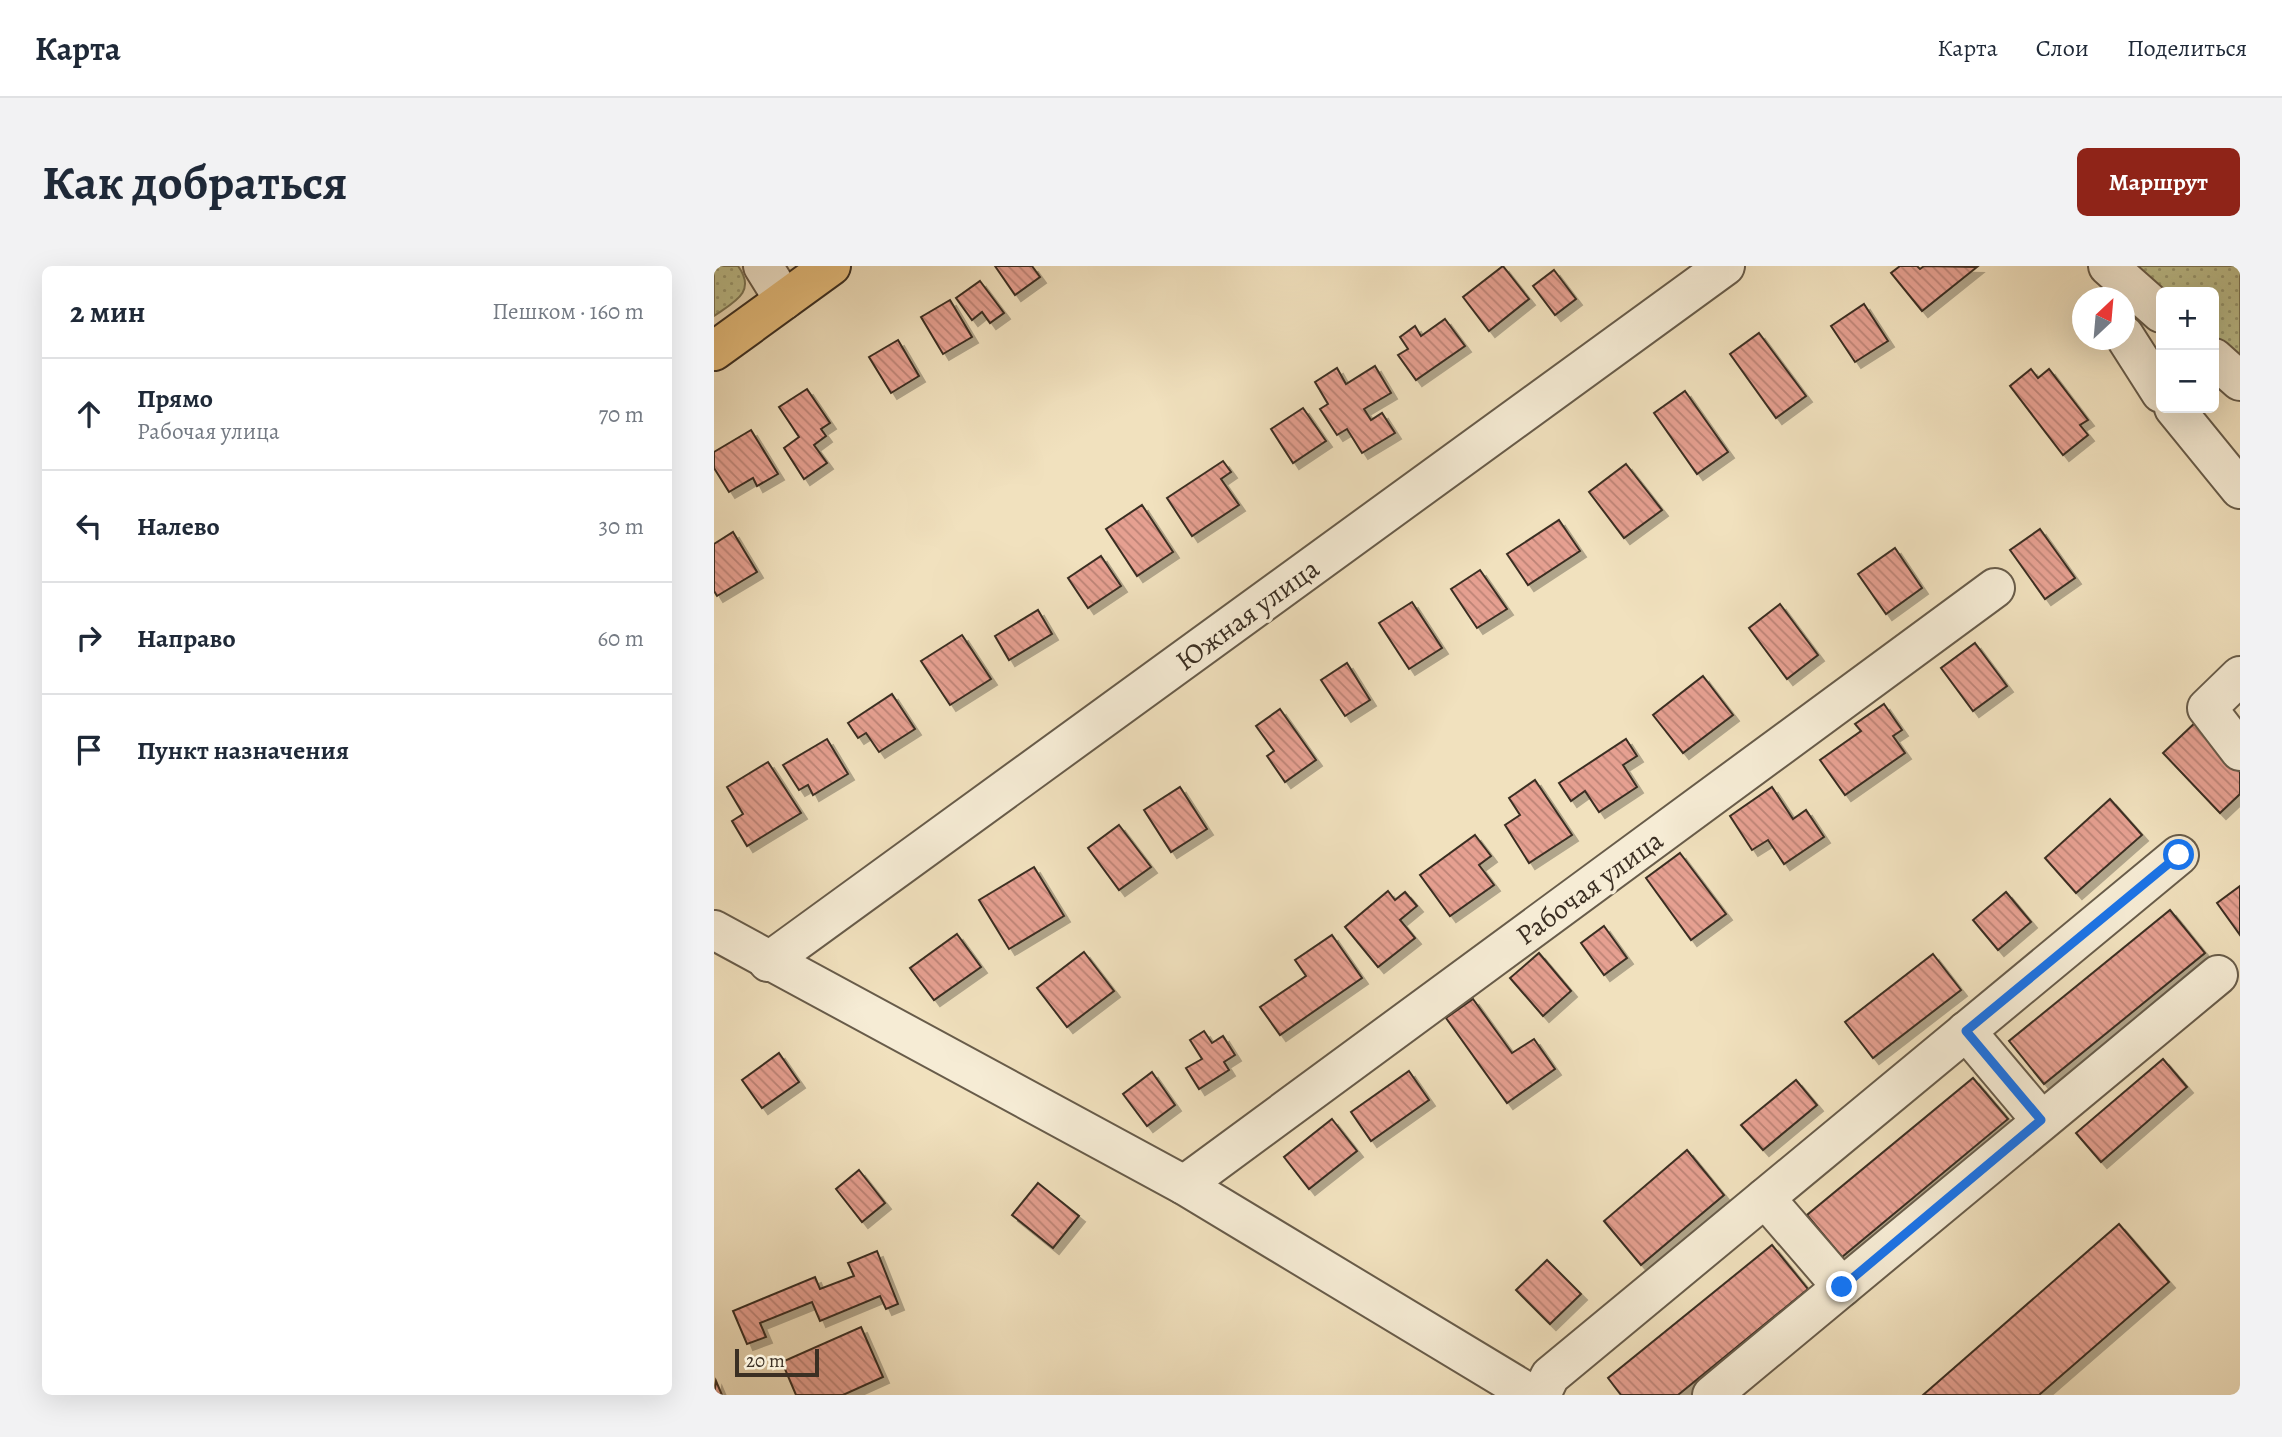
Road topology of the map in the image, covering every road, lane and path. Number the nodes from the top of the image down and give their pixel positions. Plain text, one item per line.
1 (763, 266) edge
2 (831, 266) edge
3 (1726, 266) edge
4 (2106, 266) edge
5 (2109, 287) edge
6 (785, 300) junction
7 (2156, 309) edge
8 (2134, 350) edge
9 (714, 351) edge
10 (2219, 362) edge
11 (2240, 381) edge
12 (2156, 385) edge
13 (2178, 413) edge
14 (2240, 489) edge
15 (1995, 588) dead end
16 (2240, 676) edge
17 (2240, 751) edge
18 (2179, 855) dead end
19 (714, 930) edge
20 (768, 961) junction
21 (2218, 975) dead end
22 (1966, 1031) junction
23 (2041, 1120) junction
24 (1184, 1185) junction
25 (1765, 1198) junction
26 (1842, 1287) junction
27 (1532, 1395) edge
28 (1541, 1395) edge
29 (1712, 1395) edge

1 - 6 street
2 - 6 main road
3 - 20 street, Южная улица
4 - 5 street
4 - 7 street
6 - 9 main road
8 - 12 street
10 - 11 street
13 - 14 street
15 - 24 street, Рабочая улица
16 - 17 street
18 - 22 street
19 - 20 street
20 - 24 street
21 - 23 street
22 - 23 street
22 - 25 street
23 - 26 street
24 - 27 street
25 - 26 street
25 - 28 street
26 - 29 street

